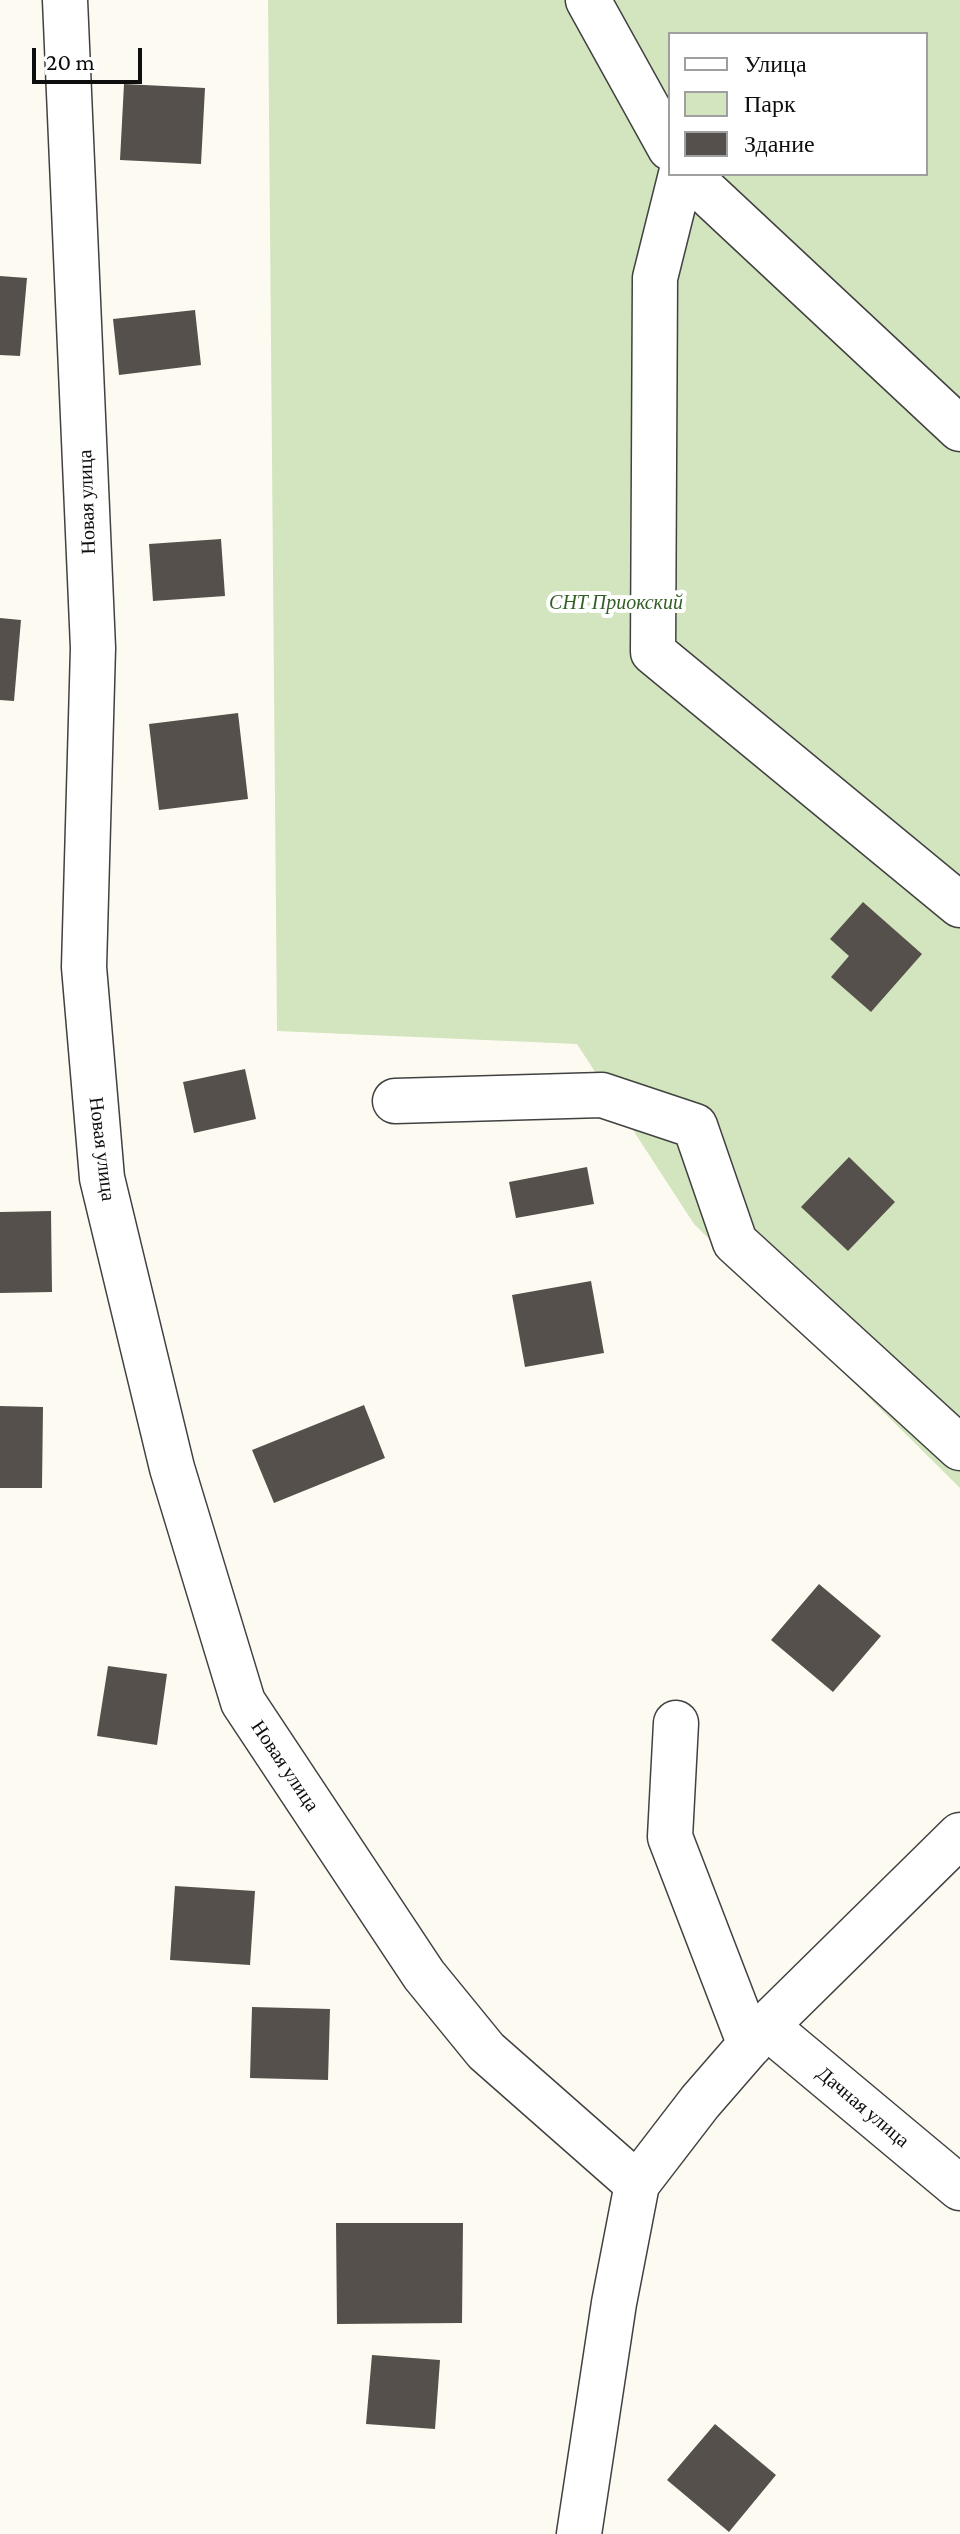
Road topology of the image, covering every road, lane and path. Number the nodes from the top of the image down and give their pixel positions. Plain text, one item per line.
1 (65, 0) edge
2 (588, 0) edge
3 (668, 144) edge
4 (683, 176) edge
5 (686, 176) edge
6 (960, 429) edge
7 (960, 905) edge
8 (395, 1101) dead end
9 (960, 1448) edge
10 (676, 1723) dead end
11 (960, 1835) edge
12 (758, 2036) junction
13 (637, 2184) junction
14 (960, 2188) edge
15 (579, 2534) edge

1 - 13 street, Новая улица
2 - 3 street
4 - 7 street
5 - 6 street
8 - 9 street
10 - 12 street
11 - 12 street
12 - 13 street
12 - 14 street, Дачная улица
13 - 15 street

